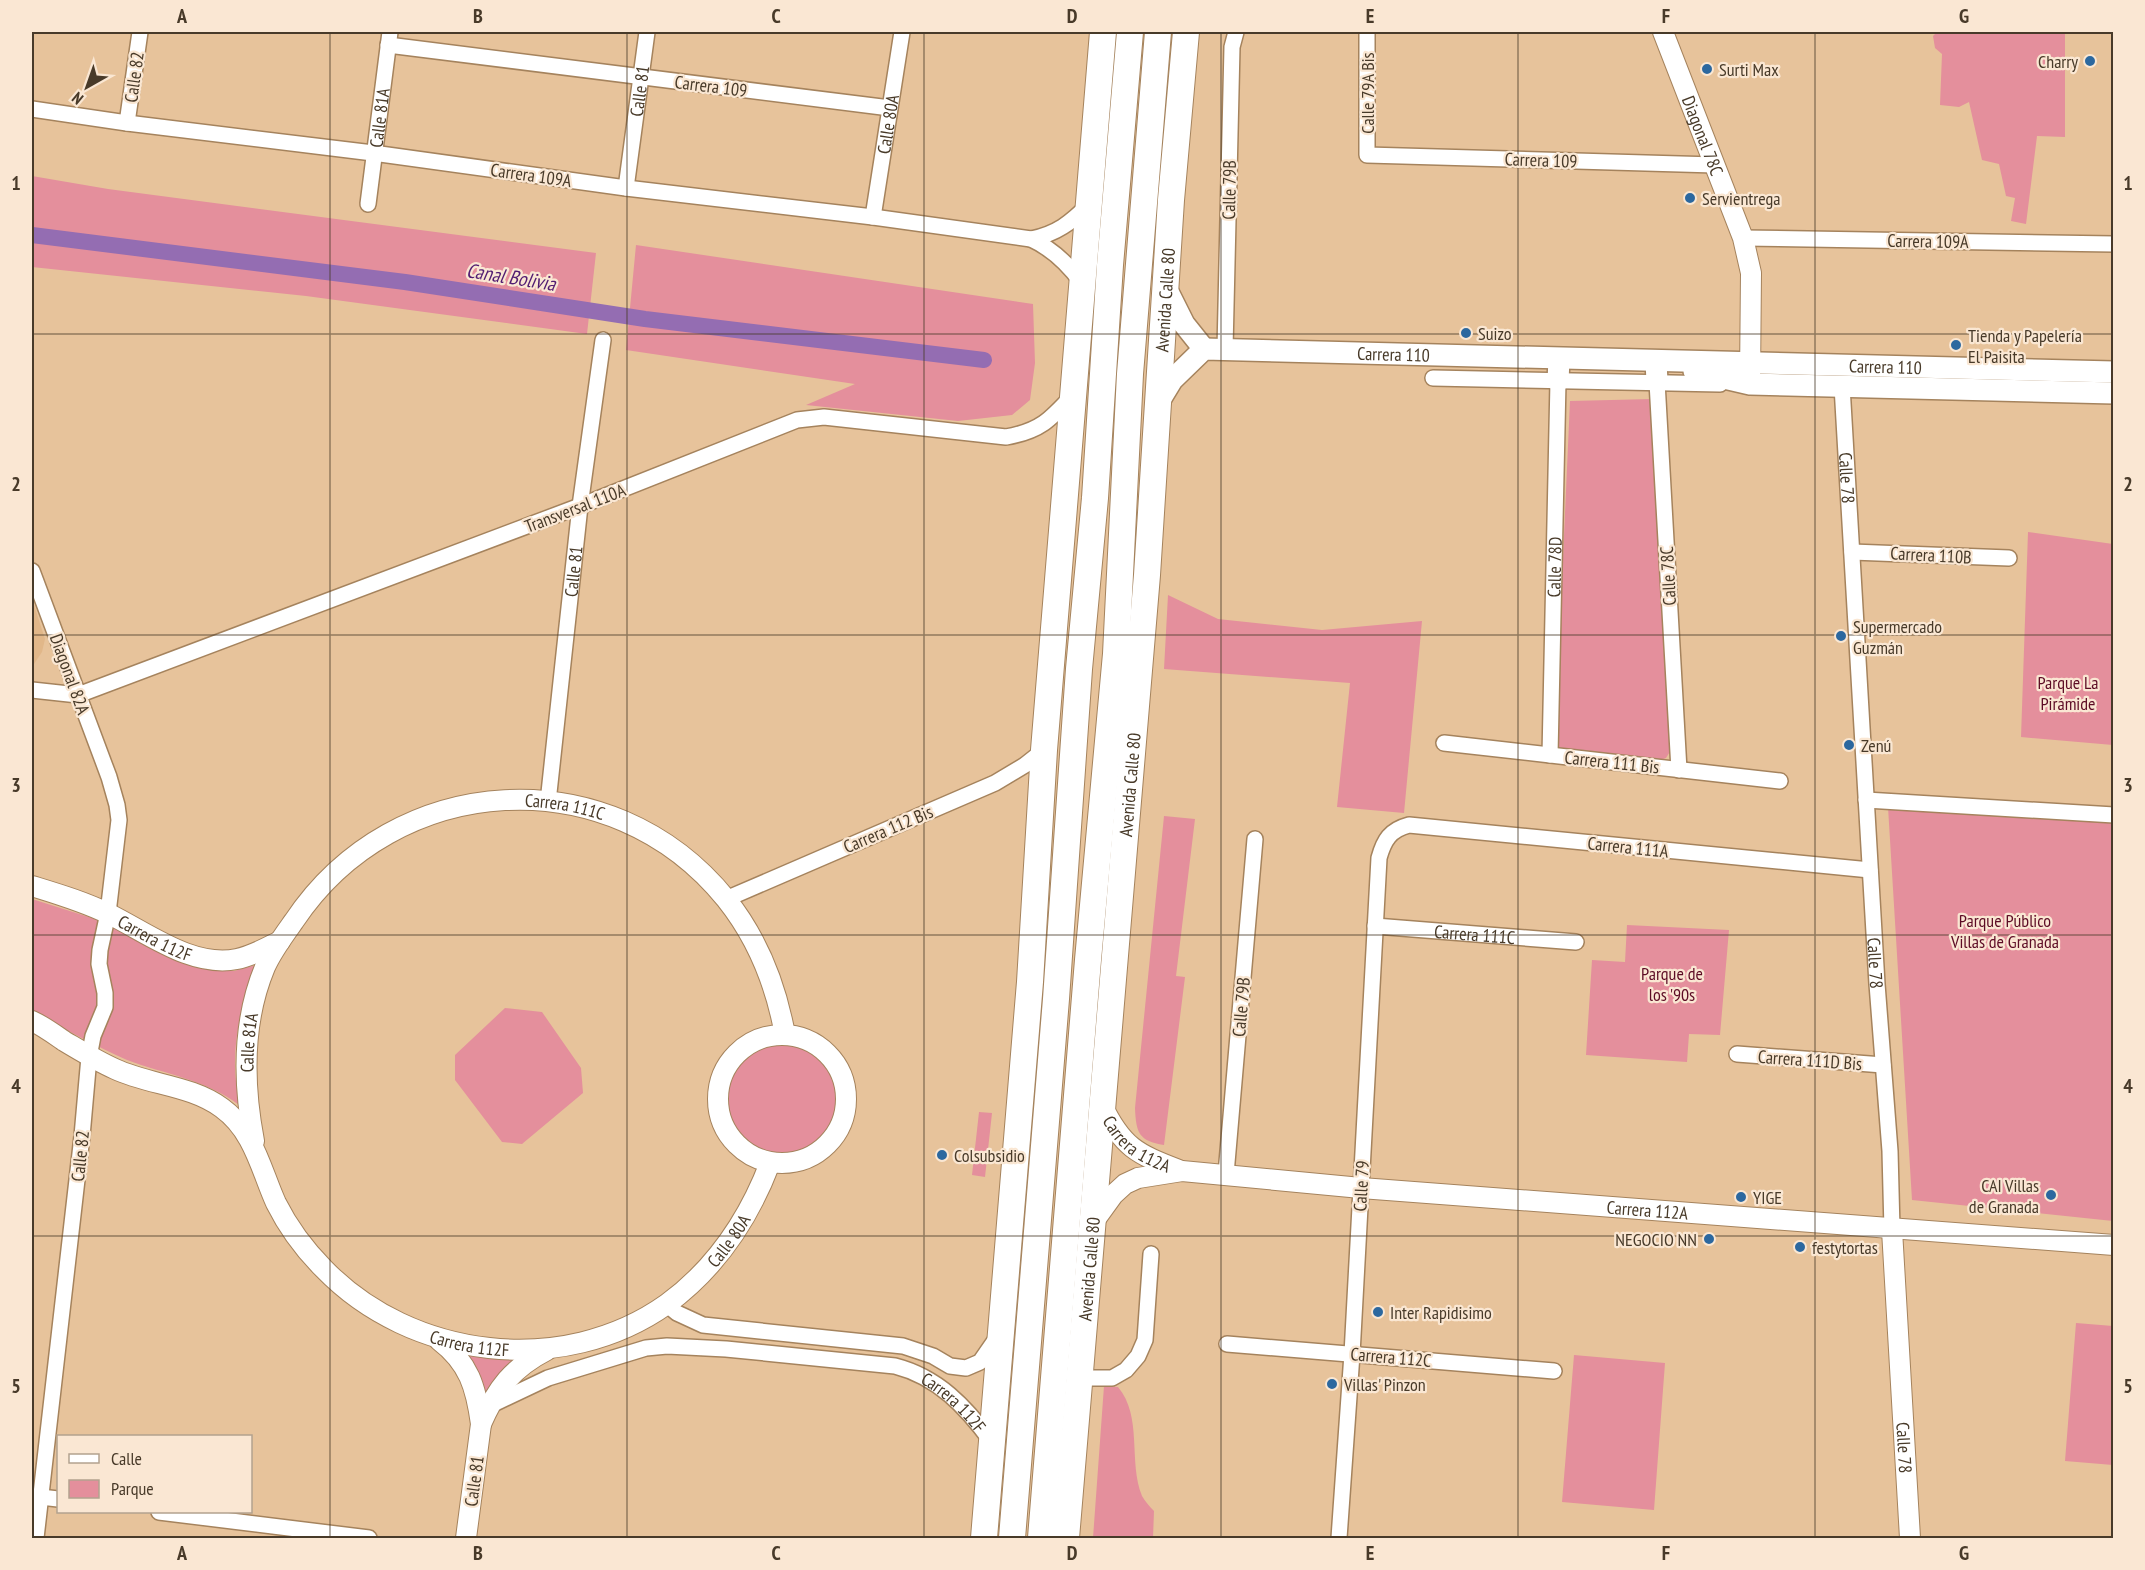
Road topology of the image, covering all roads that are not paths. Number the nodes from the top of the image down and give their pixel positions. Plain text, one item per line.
1 (140, 32) edge
2 (647, 32) edge
3 (902, 32) edge
4 (1103, 32) edge
5 (1130, 32) edge
6 (1158, 32) edge
7 (1186, 32) edge
8 (1236, 32) edge
9 (1366, 32) edge
10 (1663, 32) edge
11 (389, 38) edge
12 (641, 77) junction
13 (890, 108) junction
14 (32, 109) edge
15 (127, 123) junction
16 (373, 153) junction
17 (1366, 155) joint
18 (1715, 165) junction
19 (626, 188) junction
20 (1171, 200) junction
21 (368, 204) dead end
22 (1089, 204) junction
23 (873, 217) junction
24 (1743, 238) junction
25 (1031, 239) junction
26 (1141, 242) junction
27 (2114, 244) edge
28 (1082, 283) junction
29 (1165, 286) junction
30 (603, 340) dead end
31 (1214, 349) junction
32 (1559, 359) junction
33 (1656, 372) junction
34 (2114, 372) edge
35 (1750, 374) junction
36 (1433, 378) dead end
37 (1558, 381) junction
38 (1842, 386) junction
39 (2114, 393) edge
40 (1073, 395) junction
41 (1158, 403) junction
42 (580, 506) junction
43 (1852, 552) junction
44 (2009, 558) dead end
45 (32, 571) edge
46 (32, 690) edge
47 (78, 695) junction
48 (1444, 743) dead end
49 (1044, 750) junction
50 (1550, 755) junction
51 (1678, 770) junction
52 (109, 777) joint
53 (1780, 781) dead end
54 (1866, 800) junction
55 (548, 802) junction
56 (2114, 816) edge
57 (1389, 835) joint
58 (1255, 839) dead end
59 (1870, 870) junction
60 (32, 886) edge
61 (726, 899) junction
62 (108, 913) junction
63 (1375, 926) junction
64 (280, 941) junction
65 (1576, 942) dead end
66 (32, 1021) edge
67 (785, 1035) junction
68 (1737, 1054) dead end
69 (89, 1057) junction
70 (1883, 1065) junction
71 (1102, 1105) junction
72 (256, 1149) junction
73 (770, 1163) junction
74 (1182, 1171) junction
75 (1226, 1174) junction
76 (1361, 1188) junction
77 (1092, 1224) junction
78 (1892, 1230) junction
79 (2114, 1245) edge
80 (1151, 1254) dead end
81 (666, 1304) junction
82 (1001, 1331) junction
83 (435, 1338) junction
84 (1227, 1344) dead end
85 (551, 1348) junction
86 (1352, 1354) junction
87 (1554, 1371) dead end
88 (1079, 1378) junction
89 (485, 1415) junction
90 (992, 1443) junction
91 (37, 1496) edge
92 (57, 1498) edge
93 (167, 1513) edge
94 (36, 1539) edge
95 (369, 1539) edge
96 (466, 1539) edge
97 (984, 1539) edge
98 (1012, 1539) edge
99 (1041, 1539) edge
100 (1066, 1539) edge
101 (1339, 1539) edge
102 (1910, 1539) edge

1 - 15 street, Calle 82
2 - 12 street, Calle 81
3 - 13 street, Calle 80A
4 - 22 highway
5 - 98 highway
6 - 26 highway, Avenida Calle 80
7 - 20 highway, Avenida Calle 80
8 - 31 street, Calle 79B
9 - 17 street, Calle 79A Bis
10 - 18 street, Diagonal 78C
11 - 12 street, Carrera 109
11 - 16 street, Calle 81A
12 - 13 street, Carrera 109
12 - 19 street, Calle 81
13 - 23 street, Calle 80A
14 - 15 street, Carrera 109A
15 - 16 street, Carrera 109A
16 - 19 street, Carrera 109A
16 - 21 street, Calle 81A
17 - 18 street, Carrera 109
18 - 24 street, Diagonal 78C
19 - 23 street, Carrera 109A
20 - 26 highway
20 - 29 highway, Avenida Calle 80
22 - 25 street, Carrera 109A
22 - 28 highway
23 - 25 street, Carrera 109A
24 - 27 street, Carrera 109A
24 - 35 street
25 - 28 street, Carrera 109A
26 - 99 highway, Avenida Calle 80
28 - 40 highway
29 - 31 main road
29 - 41 highway, Avenida Calle 80
30 - 42 street, Calle 81
31 - 32 main road, Carrera 110
31 - 41 main road
32 - 33 main road, Carrera 110
32 - 37 main road
33 - 35 main road, Carrera 110
33 - 37 street, Carrera 110
33 - 51 street, Calle 78C
34 - 35 main road, Carrera 110
35 - 38 main road, Carrera 110
36 - 37 street, Carrera 110
37 - 50 street, Calle 78D
38 - 39 main road, Carrera 110
38 - 43 street, Calle 78
40 - 42 street, Transversal 110A
40 - 49 highway
41 - 71 highway, Avenida Calle 80
42 - 47 street, Transversal 110A
42 - 55 street, Calle 81
43 - 44 street, Carrera 110B
43 - 54 street, Calle 78
45 - 47 street, Diagonal 82A
46 - 47 street
47 - 52 street, Diagonal 82A
48 - 50 street, Carrera 111 Bis
49 - 61 street, Carrera 112 Bis
49 - 82 highway
50 - 51 street, Carrera 111 Bis
51 - 53 street, Carrera 111 Bis
52 - 62 street, Calle 82
54 - 56 street
54 - 59 street, Calle 78
55 - 61 street, Carrera 111C
55 - 64 street, Carrera 111C
57 - 59 street, Carrera 111A
57 - 63 street, Calle 79
58 - 75 street, Calle 79B
59 - 70 street, Calle 78
60 - 62 street, Carrera 112F
61 - 67 street, Carrera 111C
62 - 64 street, Carrera 112F
62 - 69 street, Calle 82
63 - 65 street, Carrera 111C
63 - 76 street, Calle 79
64 - 72 street, Calle 81A
66 - 69 street, Carrera 112F
67 - 73 street
67 - 73 street
68 - 70 street, Carrera 111D Bis
69 - 72 street, Carrera 112F
69 - 91 street, Calle 82
70 - 78 street, Calle 78
71 - 74 street, Carrera 112A
71 - 77 highway, Avenida Calle 80
72 - 83 street, Carrera 112F
73 - 81 street, Calle 80A
74 - 75 street, Carrera 112A
74 - 77 street, Carrera 112A
75 - 76 street, Carrera 112A
76 - 78 street, Carrera 112A
76 - 86 street, Calle 79
77 - 88 highway, Avenida Calle 80
78 - 79 street, Carrera 112A
78 - 102 street, Calle 78
80 - 88 street
81 - 82 street, Carrera 112F
81 - 85 street, Carrera 112F
82 - 90 highway
83 - 85 street, Carrera 112F
83 - 89 street, Calle 81
84 - 86 street, Carrera 112C
85 - 89 street, Calle 81
86 - 87 street, Carrera 112C
86 - 101 street, Calle 79
88 - 100 highway, Avenida Calle 80
89 - 90 street, Carrera 112F
89 - 96 street, Calle 81
90 - 97 highway
91 - 92 street
91 - 94 street, Calle 82
93 - 95 street

